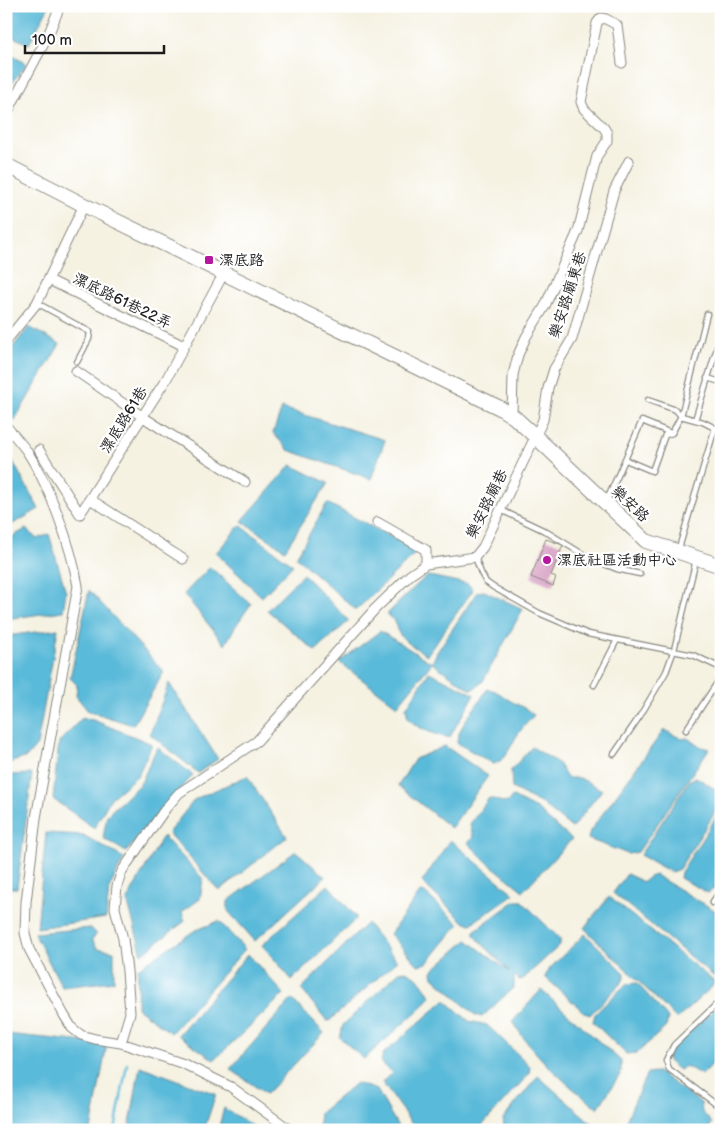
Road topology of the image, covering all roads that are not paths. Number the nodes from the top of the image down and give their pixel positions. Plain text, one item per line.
1 (60, 6) edge
2 (622, 63) dead end
3 (6, 115) edge
4 (629, 161) dead end
5 (6, 165) edge
6 (84, 205) junction
7 (224, 273) junction
8 (48, 280) junction
9 (37, 303) junction
10 (708, 314) dead end
11 (721, 335) edge
12 (6, 341) edge
13 (184, 346) junction
14 (718, 348) edge
15 (76, 366) joint
16 (707, 378) junction
17 (721, 382) edge
18 (648, 400) dead end
19 (512, 415) junction
20 (681, 416) junction
21 (143, 417) junction
22 (695, 420) junction
23 (6, 426) edge
24 (715, 428) junction
25 (721, 431) edge
26 (672, 433) junction
27 (536, 437) junction
28 (39, 450) dead end
29 (626, 460) junction
30 (245, 482) dead end
31 (90, 499) junction
32 (606, 504) junction
33 (501, 510) junction
34 (377, 522) dead end
35 (677, 552) junction
36 (474, 557) junction
37 (696, 558) junction
38 (183, 560) dead end
39 (426, 564) junction
40 (721, 566) edge
41 (640, 574) dead end
42 (616, 640) junction
43 (674, 650) junction
44 (721, 668) edge
45 (721, 677) edge
46 (594, 684) dead end
47 (686, 730) dead end
48 (614, 754) dead end
49 (721, 890) edge
50 (712, 903) dead end
51 (721, 1000) edge
52 (121, 1043) junction
53 (721, 1108) edge
54 (290, 1130) edge

1 - 3 street
2 - 19 street
4 - 27 street, 樂安路廟東巷
5 - 6 street
6 - 7 street
6 - 8 street
7 - 13 street, 漯底路61巷
7 - 19 street
8 - 9 street
8 - 13 street, 漯底路61巷22弄
9 - 12 street
9 - 15 lane
10 - 20 lane
11 - 14 lane
13 - 21 street, 漯底路61巷
14 - 16 lane
15 - 21 street
16 - 17 lane
16 - 22 lane
18 - 20 lane
19 - 27 street
20 - 22 lane
20 - 26 lane
21 - 30 street
21 - 31 street, 漯底路61巷
22 - 24 lane
23 - 52 street
24 - 25 lane
24 - 35 lane
26 - 29 lane
26 - 29 lane
27 - 32 street, 樂安路
27 - 33 street, 樂安路廟巷
28 - 31 street, 漯底路61巷
29 - 32 lane
31 - 38 street
32 - 35 street, 樂安路
33 - 36 street, 樂安路廟巷
33 - 41 lane
34 - 39 street
35 - 37 street, 樂安路
36 - 39 street, 樂安路廟巷
36 - 42 lane
37 - 40 street, 樂安路
37 - 43 lane
39 - 52 street
42 - 43 lane
42 - 46 lane
43 - 44 lane
43 - 48 lane
45 - 47 lane
49 - 50 lane
51 - 53 lane
52 - 54 street

